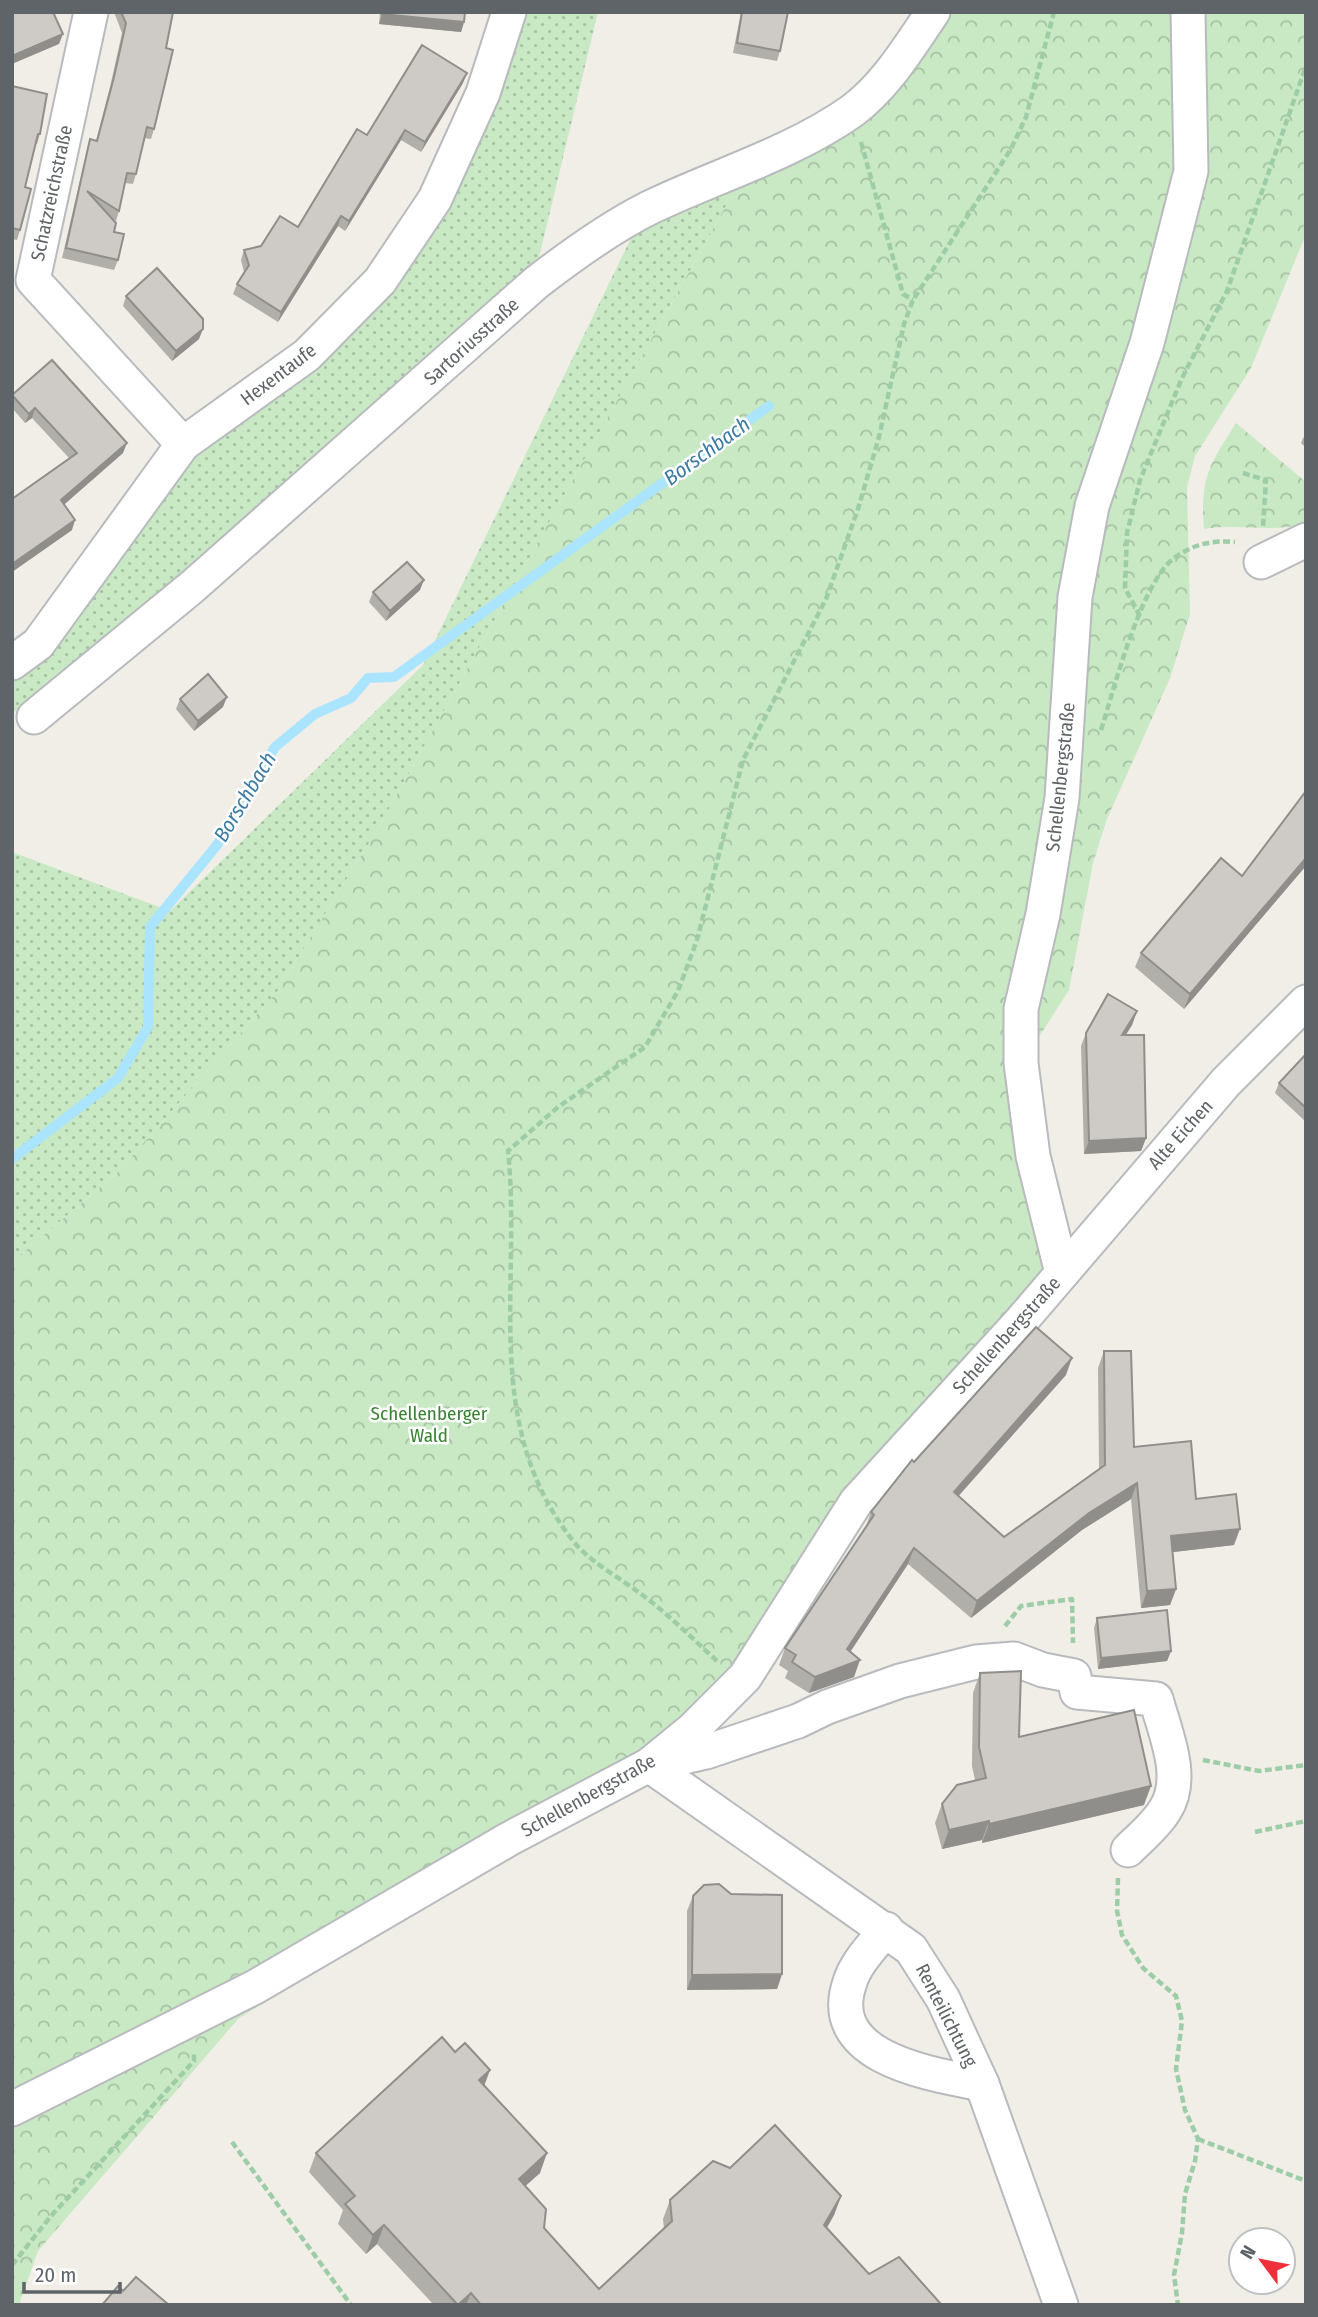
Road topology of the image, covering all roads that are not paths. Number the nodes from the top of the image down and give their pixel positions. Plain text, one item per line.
1 (91, 12) edge
2 (509, 12) edge
3 (933, 12) edge
4 (1188, 12) edge
5 (23, 284) edge
6 (183, 444) junction
7 (1306, 540) edge
8 (1255, 557) road end
9 (12, 663) edge
10 (34, 716) dead end
11 (1306, 1002) edge
12 (1062, 1273) junction
13 (649, 1765) junction
14 (1128, 1850) road end
15 (886, 1929) junction
16 (982, 2084) junction
17 (12, 2109) edge
18 (1061, 2305) edge

1 - 5 street, Schatzreichstraße
2 - 6 street, Hexentaufe
3 - 10 street, Sartoriusstraße
4 - 12 street, Schellenbergstraße
5 - 6 street, Schatzreichstraße
6 - 9 street, Hexentaufe
7 - 8 street
11 - 12 street, Alte Eichen
12 - 13 street, Schellenbergstraße
13 - 14 street
13 - 15 street, Renteilichtung
13 - 17 street, Schellenbergstraße
15 - 16 street, Renteilichtung
15 - 16 street
16 - 18 street, Renteilichtung

